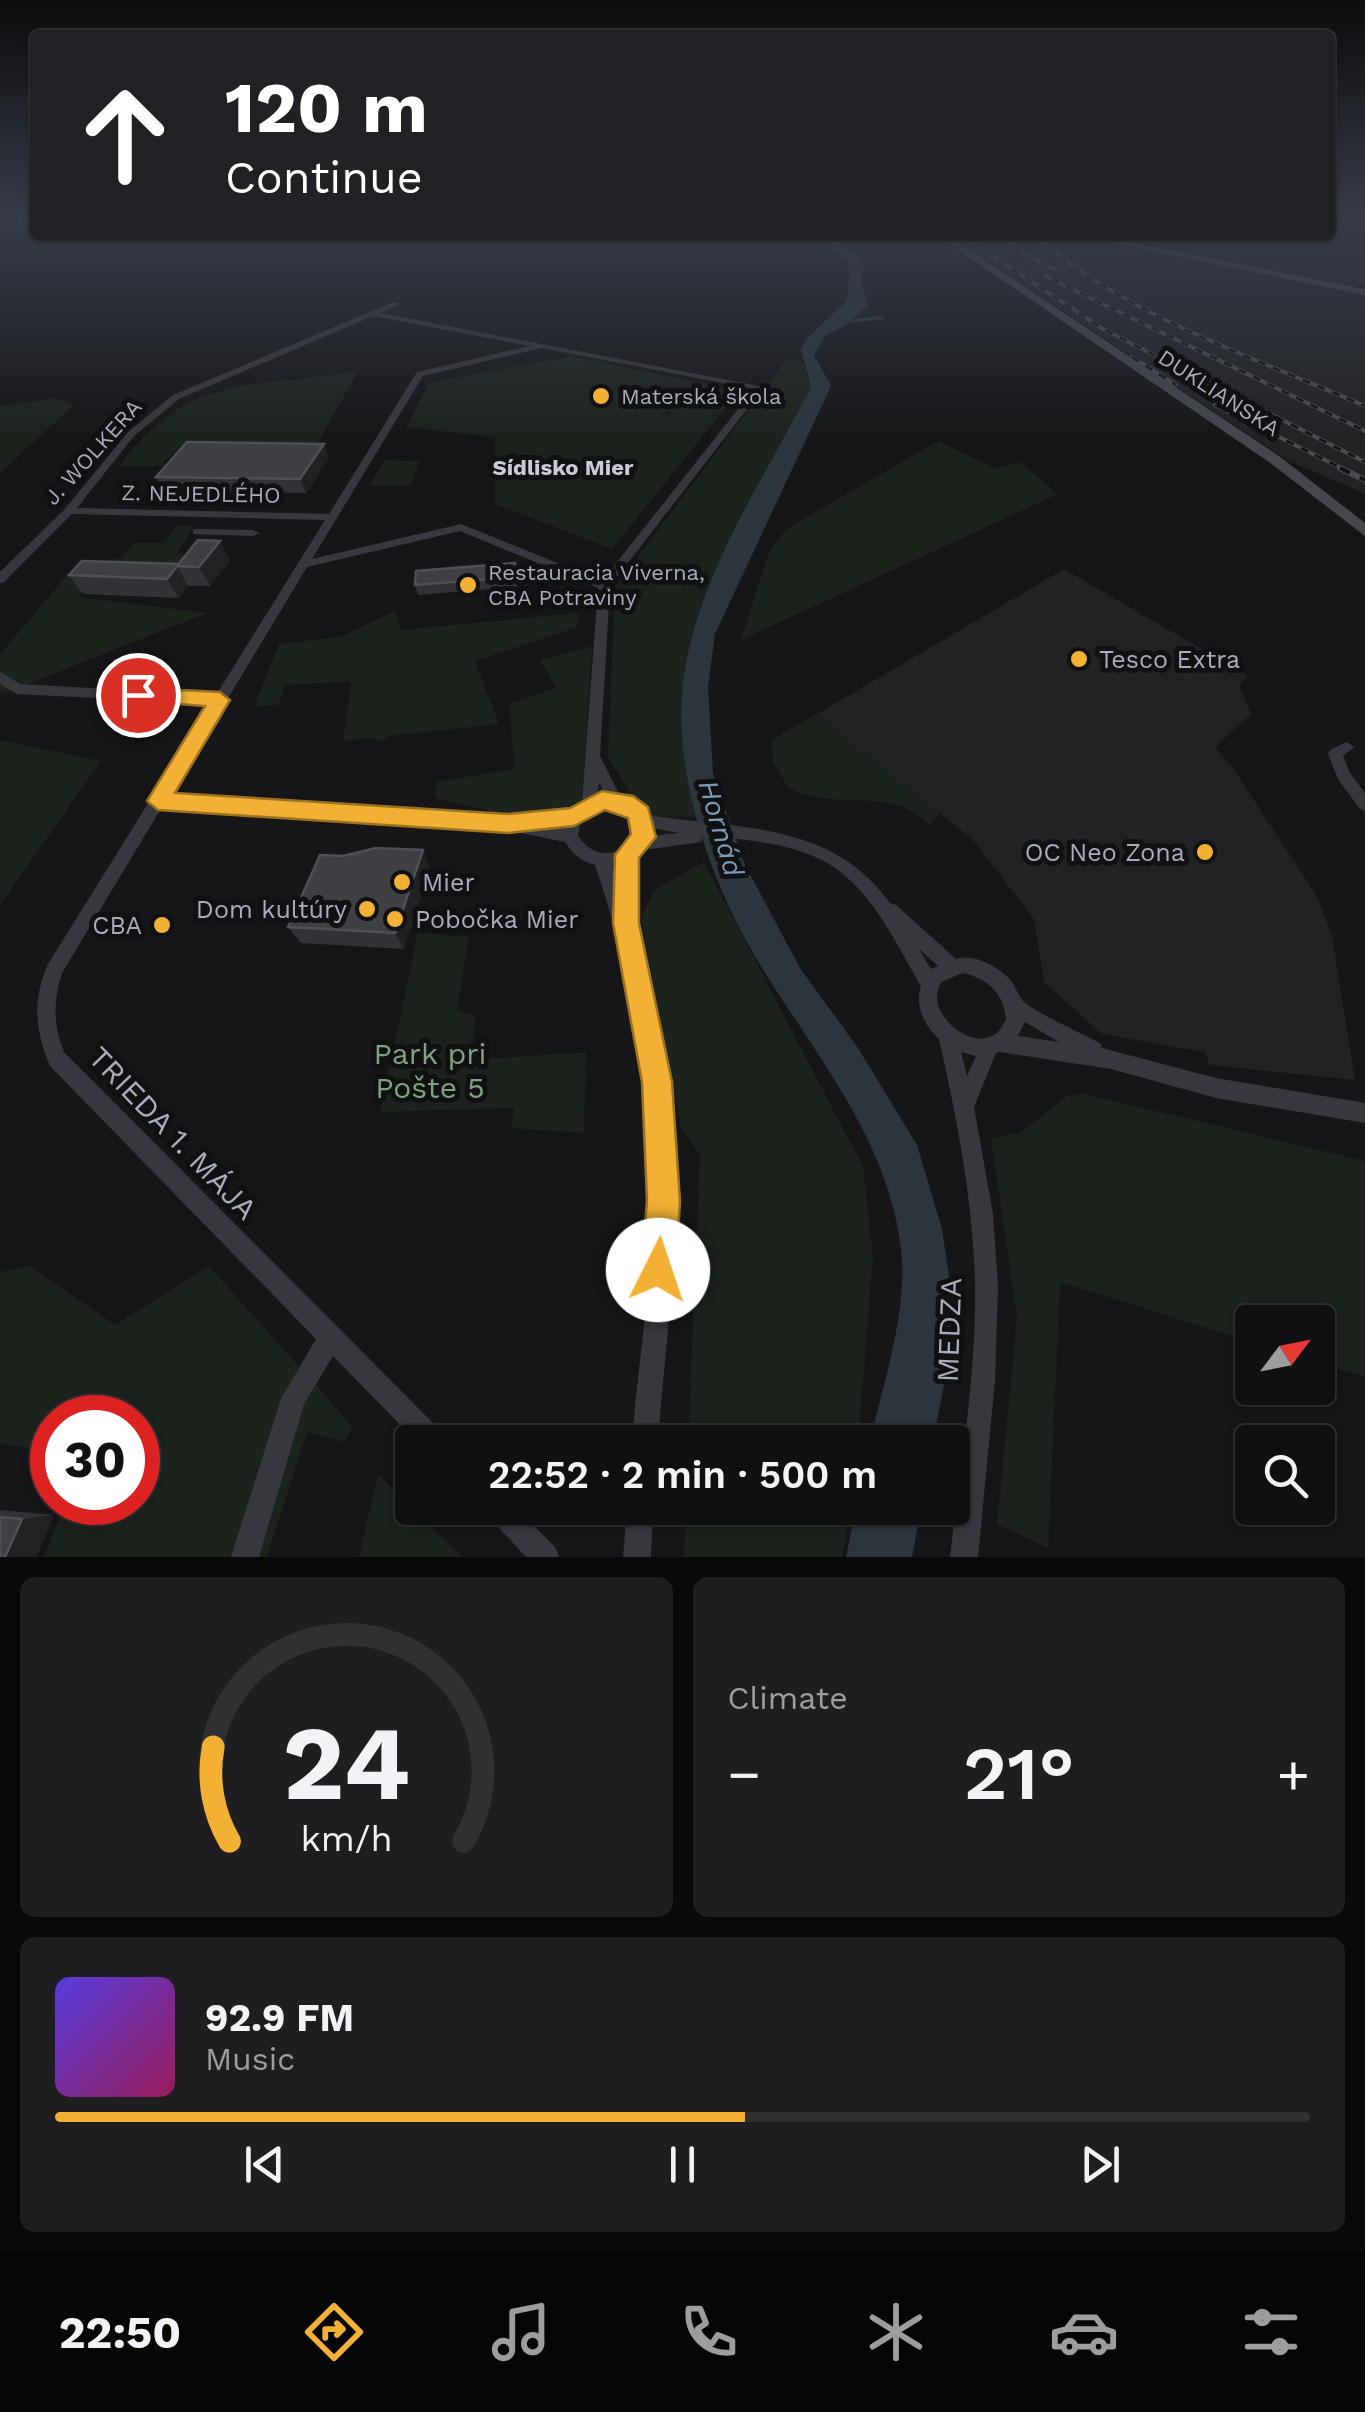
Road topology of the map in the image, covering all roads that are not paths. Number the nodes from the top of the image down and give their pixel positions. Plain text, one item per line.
1 (1029, 294) edge
2 (396, 304) dead end
3 (373, 314) junction
4 (541, 346) junction
5 (69, 512) junction
6 (333, 517) junction
7 (197, 532) dead end
8 (1365, 532) edge
9 (253, 533) dead end
10 (303, 565) junction
11 (0, 579) edge
12 (604, 586) junction
13 (0, 676) edge
14 (220, 700) junction
15 (1347, 747) dead end
16 (593, 754) junction
17 (614, 800) junction
18 (158, 801) junction
19 (590, 804) junction
20 (1365, 805) edge
21 (574, 817) junction
22 (644, 821) junction
23 (508, 824) junction
24 (675, 834) junction
25 (570, 838) junction
26 (633, 850) junction
27 (602, 861) junction
28 (872, 894) junction
29 (626, 923) junction
30 (950, 966) junction
31 (929, 983) junction
32 (1016, 1007) junction
33 (948, 1036) junction
34 (996, 1046) junction
35 (1111, 1059) junction
36 (964, 1107) junction
37 (1365, 1112) edge
38 (331, 1337) junction
39 (417, 1425) edge
40 (646, 1425) edge
41 (514, 1525) edge
42 (639, 1525) edge
43 (245, 1557) edge
44 (545, 1557) edge
45 (636, 1557) edge
46 (964, 1557) edge

1 - 8 street, DUKLIANSKA
2 - 3 street, J. WOLKERA
3 - 4 street
3 - 5 street, J. WOLKERA
4 - 6 street, TRIEDA 1. MÁJA
4 - 12 street
5 - 6 street, Z. NEJEDLÉHO
5 - 11 street, J. WOLKERA
6 - 10 street, TRIEDA 1. MÁJA
7 - 9 street, Z. NEJEDLÉHO
10 - 12 street
10 - 14 street, TRIEDA 1. MÁJA
12 - 16 street
13 - 14 street
14 - 18 street, TRIEDA 1. MÁJA
15 - 20 street
16 - 17 street
16 - 19 street
17 - 19 street
17 - 22 street
18 - 23 street
18 - 38 street, TRIEDA 1. MÁJA
19 - 21 street
21 - 23 street
21 - 25 street
22 - 24 street
22 - 26 street
23 - 25 street
24 - 26 street
24 - 28 street
25 - 27 street
26 - 27 street
26 - 29 street
27 - 29 street
28 - 30 street
28 - 31 street
29 - 40 street
30 - 31 street
30 - 32 street
31 - 33 street
32 - 34 street
32 - 35 street
33 - 34 street
33 - 36 street, MEDZA
34 - 35 street
34 - 36 street
35 - 37 street
36 - 46 street, MEDZA
38 - 39 street, TRIEDA 1. MÁJA
38 - 43 street
41 - 44 street
42 - 45 street

